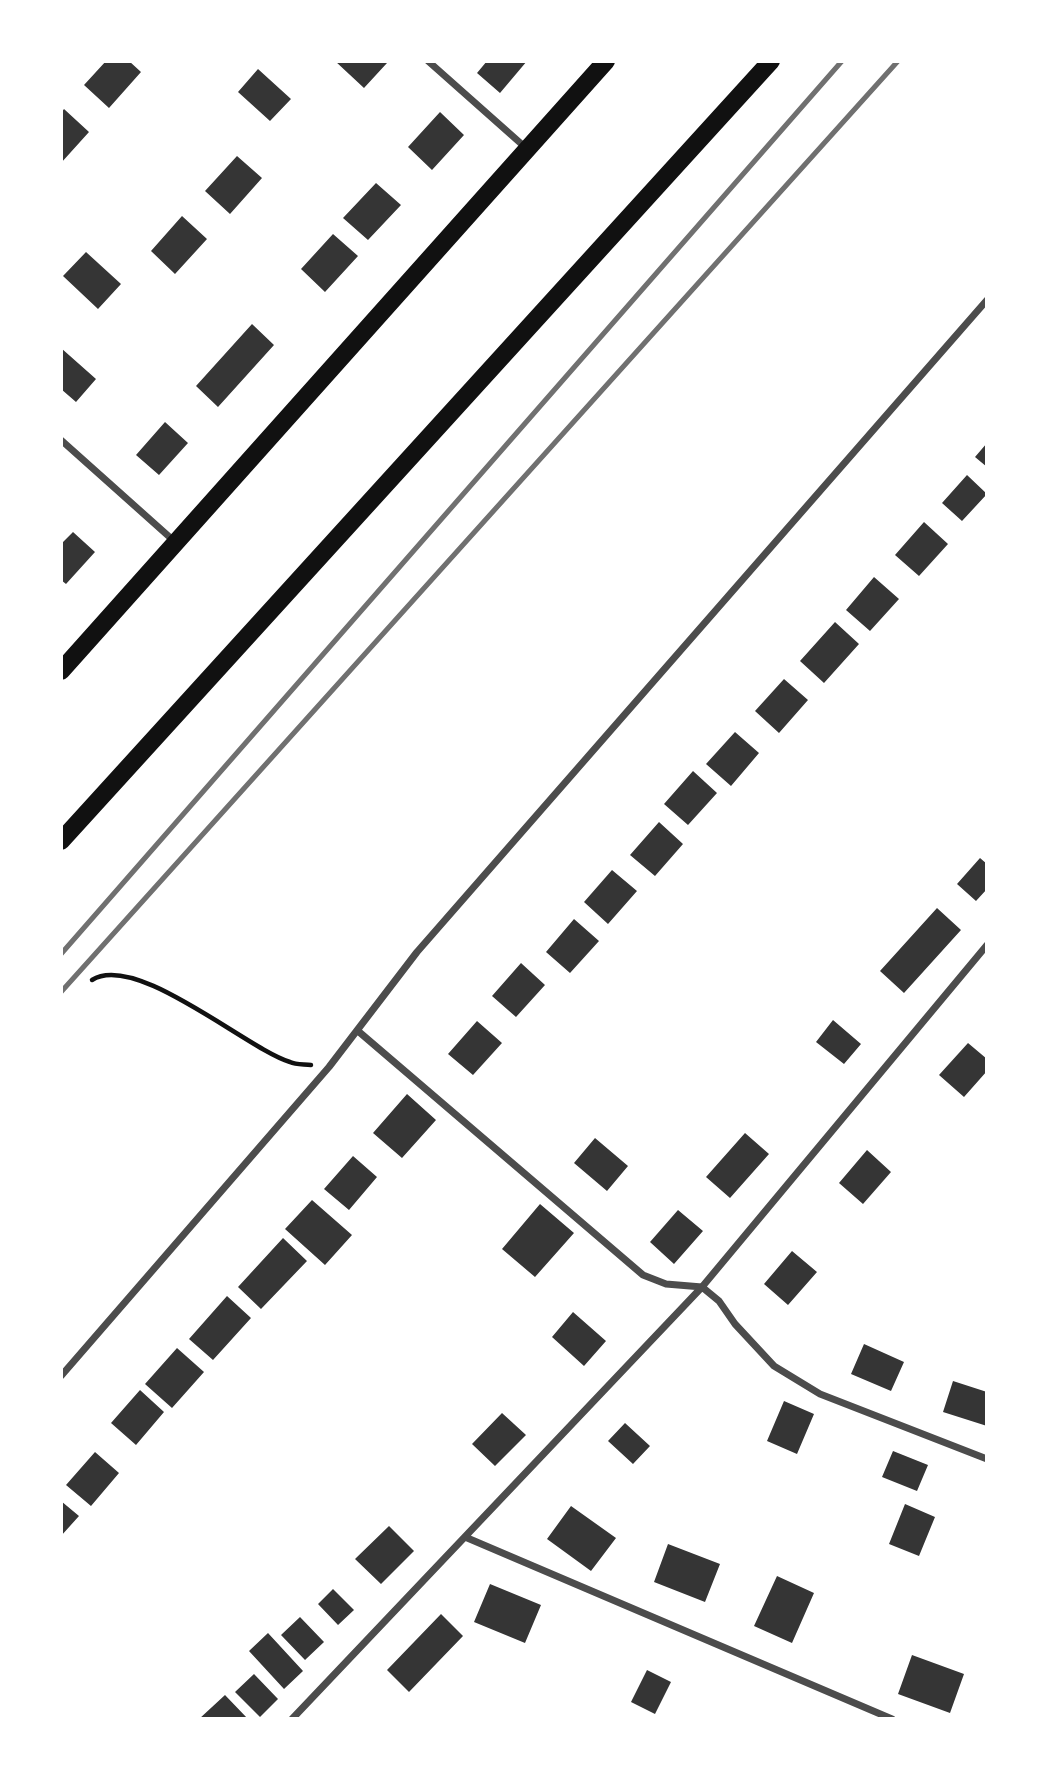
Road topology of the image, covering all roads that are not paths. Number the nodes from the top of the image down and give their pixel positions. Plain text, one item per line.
1 (428, 61) edge
2 (606, 61) edge
3 (771, 61) edge
4 (527, 149) junction
5 (987, 300) edge
6 (61, 440) edge
7 (174, 542) junction
8 (61, 671) edge
9 (61, 841) edge
10 (987, 945) edge
11 (358, 1031) junction
12 (702, 1287) junction
13 (61, 1376) edge
14 (987, 1459) edge
15 (465, 1537) junction
16 (292, 1719) edge
17 (892, 1719) edge

1 - 4 street
2 - 4 main road
3 - 9 main road
4 - 7 main road
5 - 11 street
6 - 7 street
7 - 8 main road
10 - 12 street
11 - 12 street
11 - 13 street
12 - 14 street
12 - 15 street
15 - 16 street
15 - 17 street

